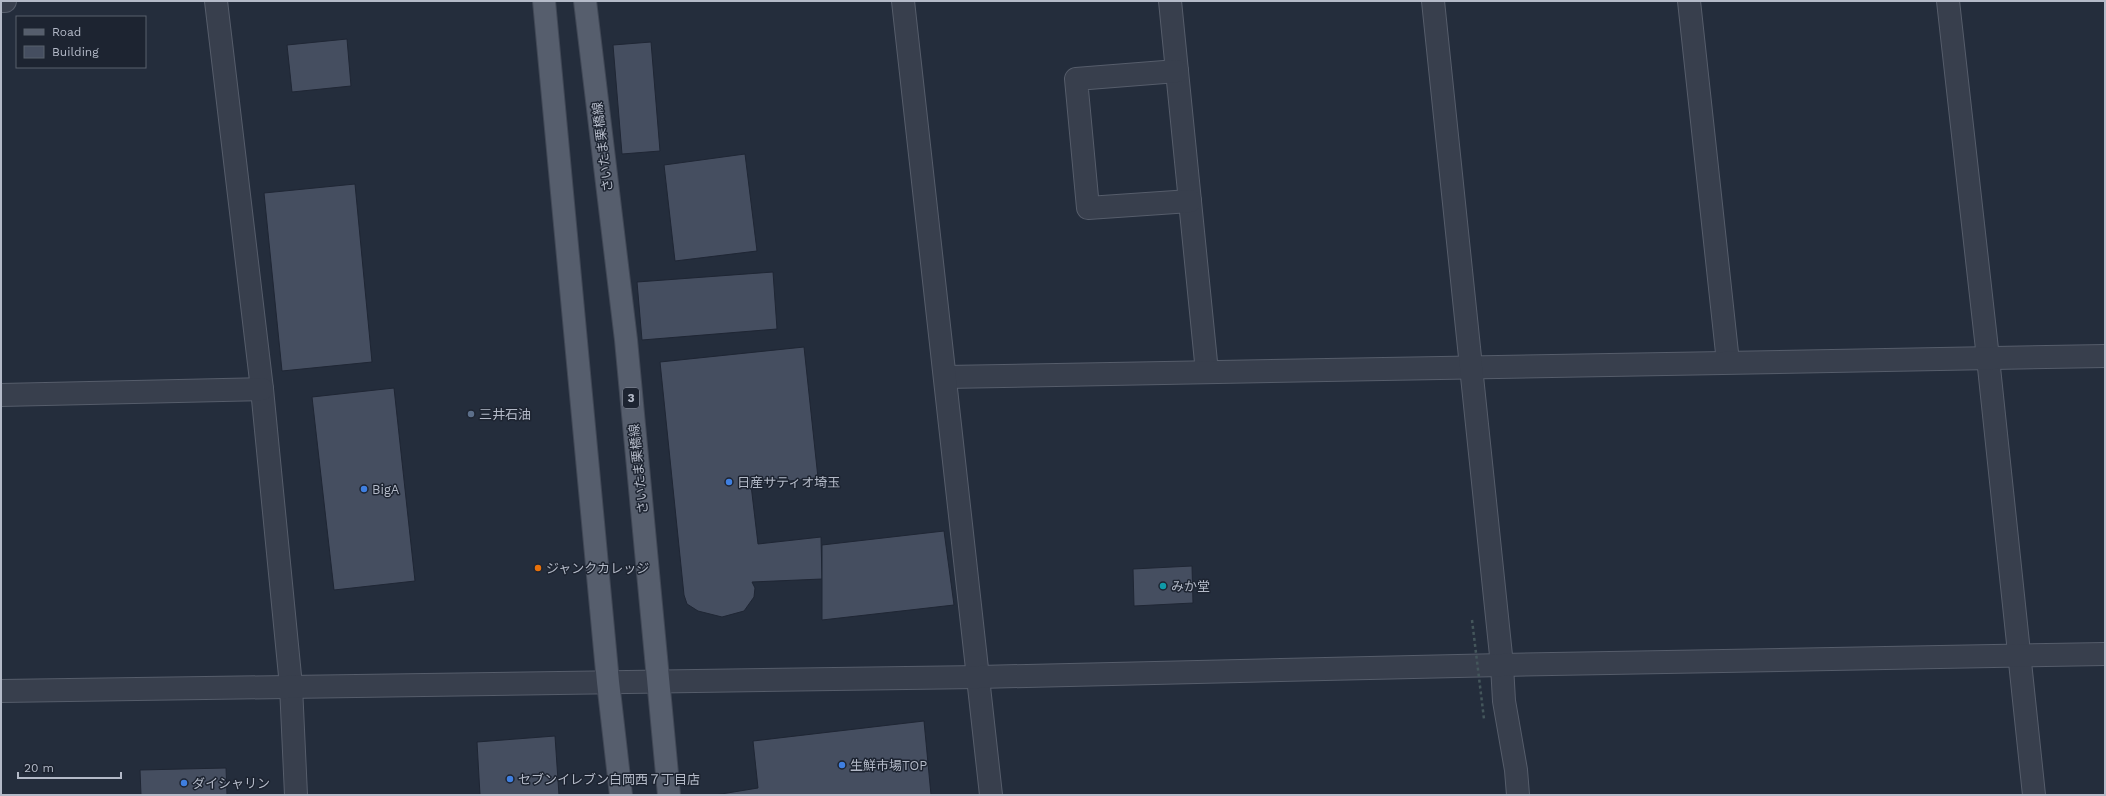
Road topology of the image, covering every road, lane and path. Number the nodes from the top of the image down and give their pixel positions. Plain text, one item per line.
1 (5, 1) edge
2 (216, 1) edge
3 (544, 1) edge
4 (585, 1) edge
5 (903, 1) edge
6 (1170, 1) edge
7 (1433, 1) edge
8 (1689, 1) edge
9 (1948, 1) edge
10 (1, 2) edge
11 (1177, 71) junction
12 (1190, 201) junction
13 (2105, 356) edge
14 (1988, 358) junction
15 (1728, 362) junction
16 (1471, 367) junction
17 (1207, 372) junction
18 (945, 377) junction
19 (262, 389) junction
20 (1, 395) edge
21 (1472, 620) dead end
22 (2105, 654) edge
23 (2018, 656) junction
24 (1502, 665) junction
25 (979, 677) junction
26 (657, 681) junction
27 (608, 682) junction
28 (291, 686) junction
29 (1, 691) edge
30 (1484, 718) dead end
31 (296, 795) edge
32 (621, 795) edge
33 (669, 795) edge
34 (991, 795) edge
35 (1518, 795) edge
36 (2034, 795) edge

1 - 10 street
2 - 19 street
3 - 27 main road
4 - 26 main road, さいたま栗橋線 / 3
5 - 18 street
6 - 11 street
7 - 16 street
8 - 15 street
9 - 14 street
11 - 12 street
11 - 12 street
12 - 17 street
13 - 14 street
14 - 15 street
14 - 23 street
15 - 16 street
16 - 17 street
16 - 24 street
17 - 18 street
18 - 25 street
19 - 20 street
19 - 28 street
21 - 30 path, bridge
22 - 23 street
23 - 24 street
23 - 36 street
24 - 25 street
24 - 35 street
25 - 26 street
25 - 34 street
26 - 27 street
26 - 33 main road, さいたま栗橋線 / 3
27 - 28 street
27 - 32 main road
28 - 29 street
28 - 31 street

